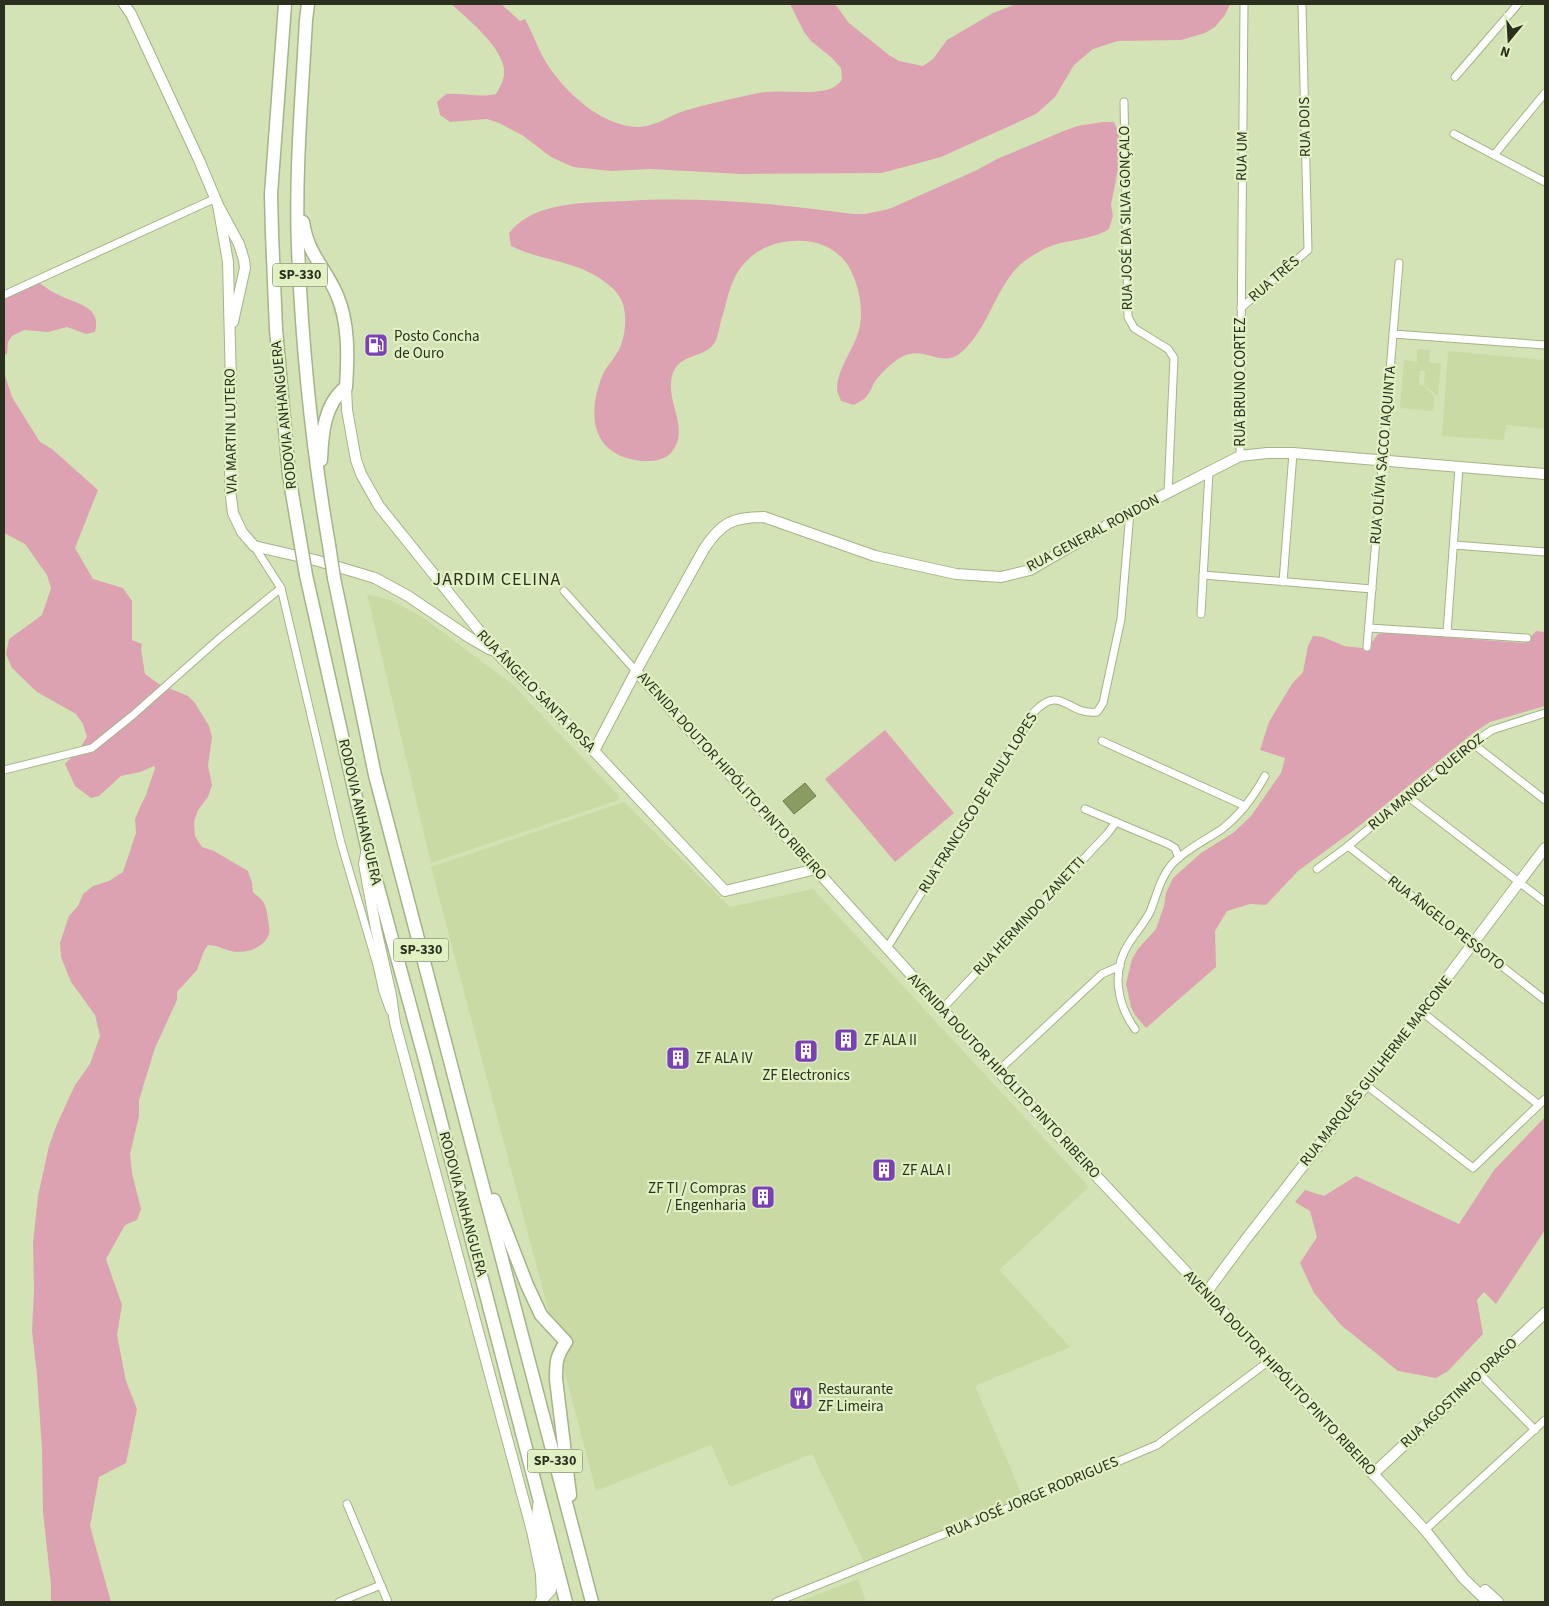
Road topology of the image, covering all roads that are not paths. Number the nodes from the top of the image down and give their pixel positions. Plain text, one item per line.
1 (124, 4) edge
2 (285, 4) edge
3 (308, 4) edge
4 (1244, 4) edge
5 (1302, 4) edge
6 (1518, 4) edge
7 (1455, 77) dead end
8 (1545, 93) edge
9 (1124, 102) dead end
10 (1454, 134) dead end
11 (1494, 155) junction
12 (298, 182) junction
13 (1545, 182) edge
14 (217, 202) junction
15 (1308, 250) joint
16 (244, 264) junction
17 (1399, 264) dead end
18 (228, 265) junction
19 (4, 295) edge
20 (1241, 308) junction
21 (1393, 334) junction
22 (230, 340) junction
23 (1545, 345) edge
24 (346, 387) junction
25 (1293, 453) junction
26 (1240, 456) junction
27 (1382, 461) junction
28 (1459, 467) junction
29 (1209, 472) junction
30 (1545, 474) edge
31 (320, 492) junction
32 (1168, 493) junction
33 (1130, 512) junction
34 (1454, 545) junction
35 (254, 546) junction
36 (1545, 552) edge
37 (1203, 575) junction
38 (1283, 582) junction
39 (281, 588) junction
40 (1372, 589) junction
41 (564, 591) dead end
42 (1201, 614) dead end
43 (1369, 628) junction
44 (1447, 633) junction
45 (1527, 638) dead end
46 (1367, 647) dead end
47 (497, 653) junction
48 (636, 671) junction
49 (1545, 714) edge
50 (1102, 741) dead end
51 (1472, 743) junction
52 (594, 751) junction
53 (4, 770) edge
54 (1265, 776) dead end
55 (1407, 796) junction
56 (1545, 800) edge
57 (1245, 806) junction
58 (1085, 809) dead end
59 (1116, 822) junction
60 (1348, 846) junction
61 (367, 847) junction
62 (1545, 848) edge
63 (1178, 858) junction
64 (816, 869) junction
65 (1317, 870) dead end
66 (1520, 882) junction
67 (1545, 902) edge
68 (1473, 944) junction
69 (887, 948) junction
70 (1120, 966) junction
71 (1545, 1000) edge
72 (942, 1008) junction
73 (1422, 1012) junction
74 (395, 1023) junction
75 (1135, 1029) dead end
76 (998, 1071) junction
77 (1366, 1085) junction
78 (1545, 1099) edge
79 (1539, 1105) junction
80 (472, 1143) junction
81 (1206, 1293) junction
82 (1545, 1313) edge
83 (1269, 1361) junction
84 (1480, 1374) junction
85 (1545, 1420) edge
86 (1535, 1430) junction
87 (1373, 1474) junction
88 (539, 1496) junction
89 (347, 1504) dead end
90 (1425, 1530) junction
91 (575, 1537) junction
92 (1448, 1558) junction
93 (380, 1585) junction
94 (541, 1601) edge
95 (339, 1602) edge
96 (388, 1602) edge
97 (566, 1602) edge
98 (592, 1602) edge
99 (776, 1602) edge
100 (1488, 1602) edge
101 (1498, 1602) edge

1 - 14 street, VIA MARTIN LUTERO
2 - 61 highway, RODOVIA ANHANGUERA / SP-330, bridge
3 - 12 highway, RODOVIA ANHANGUERA / SP-330
4 - 20 street, RUA UM
5 - 15 street, RUA DOIS
6 - 7 street
8 - 11 street
9 - 32 street, RUA JOSÉ DA SILVA GONÇALO
10 - 11 street
11 - 13 street
12 - 24 highway
12 - 31 highway, RODOVIA ANHANGUERA / SP-330
14 - 16 street, VIA MARTIN LUTERO
14 - 18 street, VIA MARTIN LUTERO
14 - 19 street
15 - 20 street, RUA TRÊS
16 - 18 street
16 - 22 street, VIA MARTIN LUTERO
17 - 21 street, RUA OLÍVIA SACCO IAQUINTA
18 - 22 street, VIA MARTIN LUTERO
20 - 26 street, RUA BRUNO CORTEZ
21 - 23 street
21 - 27 street, RUA OLÍVIA SACCO IAQUINTA
22 - 35 street, VIA MARTIN LUTERO
24 - 31 highway
24 - 47 street, RUA ÂNGELO SANTA ROSA
25 - 26 street, RUA GENERAL RONDON
25 - 27 street, RUA GENERAL RONDON
25 - 38 street
26 - 29 street, RUA GENERAL RONDON
27 - 28 street, RUA GENERAL RONDON
27 - 40 street, RUA OLÍVIA SACCO IAQUINTA
28 - 30 street, RUA GENERAL RONDON
28 - 34 street
29 - 32 street, RUA GENERAL RONDON
29 - 37 street
31 - 80 highway, RODOVIA ANHANGUERA / SP-330, bridge
32 - 33 street, RUA GENERAL RONDON
33 - 48 street, RUA GENERAL RONDON
33 - 69 street, RUA FRANCISCO DE PAULA LOPES
34 - 36 street
34 - 44 street
35 - 39 street
35 - 47 street
37 - 38 street
37 - 42 street
38 - 40 street
39 - 53 street
39 - 74 street
40 - 43 street, RUA OLÍVIA SACCO IAQUINTA
41 - 48 street, AVENIDA DOUTOR HIPÓLITO PINTO RIBEIRO
43 - 44 street
43 - 46 street, RUA OLÍVIA SACCO IAQUINTA
44 - 45 street
47 - 52 street, RUA ÂNGELO SANTA ROSA
48 - 52 street, RUA GENERAL RONDON
48 - 64 street, AVENIDA DOUTOR HIPÓLITO PINTO RIBEIRO
49 - 51 street, RUA MANOEL QUEIROZ
50 - 57 street
51 - 55 street, RUA MANOEL QUEIROZ
51 - 56 street
52 - 64 street, RUA ÂNGELO SANTA ROSA
54 - 57 street
55 - 60 street, RUA MANOEL QUEIROZ
55 - 66 street
57 - 63 street
58 - 59 street
59 - 63 street
59 - 72 street, RUA HERMINDO ZANETTI
60 - 65 street, RUA MANOEL QUEIROZ
60 - 68 street, RUA ÂNGELO PESSOTO
61 - 74 street
61 - 88 highway, RODOVIA ANHANGUERA / SP-330
62 - 66 street, RUA MARQUÊS GUILHERME MARCONE
63 - 70 street
64 - 69 street, AVENIDA DOUTOR HIPÓLITO PINTO RIBEIRO
66 - 67 street
66 - 68 street, RUA MARQUÊS GUILHERME MARCONE
68 - 71 street, RUA ÂNGELO PESSOTO
68 - 73 street, RUA MARQUÊS GUILHERME MARCONE
69 - 72 street, AVENIDA DOUTOR HIPÓLITO PINTO RIBEIRO
70 - 75 street
70 - 76 street
72 - 76 street, AVENIDA DOUTOR HIPÓLITO PINTO RIBEIRO
73 - 77 street, RUA MARQUÊS GUILHERME MARCONE
73 - 79 street
74 - 94 street
76 - 81 street, AVENIDA DOUTOR HIPÓLITO PINTO RIBEIRO
77 - 79 street
77 - 81 street, RUA MARQUÊS GUILHERME MARCONE
78 - 79 street
80 - 91 highway, RODOVIA ANHANGUERA / SP-330
80 - 91 highway
81 - 83 street, AVENIDA DOUTOR HIPÓLITO PINTO RIBEIRO
82 - 84 street, RUA AGOSTINHO DRAGO
83 - 87 street, AVENIDA DOUTOR HIPÓLITO PINTO RIBEIRO
83 - 99 street, RUA JOSÉ JORGE RODRIGUES
84 - 86 street
84 - 87 street, RUA AGOSTINHO DRAGO
85 - 86 street
86 - 90 street
87 - 90 street, AVENIDA DOUTOR HIPÓLITO PINTO RIBEIRO
88 - 94 street
88 - 97 highway, RODOVIA ANHANGUERA / SP-330
89 - 93 street
90 - 92 street, AVENIDA DOUTOR HIPÓLITO PINTO RIBEIRO
91 - 98 highway, RODOVIA ANHANGUERA / SP-330
92 - 100 street, AVENIDA DOUTOR HIPÓLITO PINTO RIBEIRO
92 - 101 street, AVENIDA DOUTOR HIPÓLITO PINTO RIBEIRO
93 - 95 street
93 - 96 street

